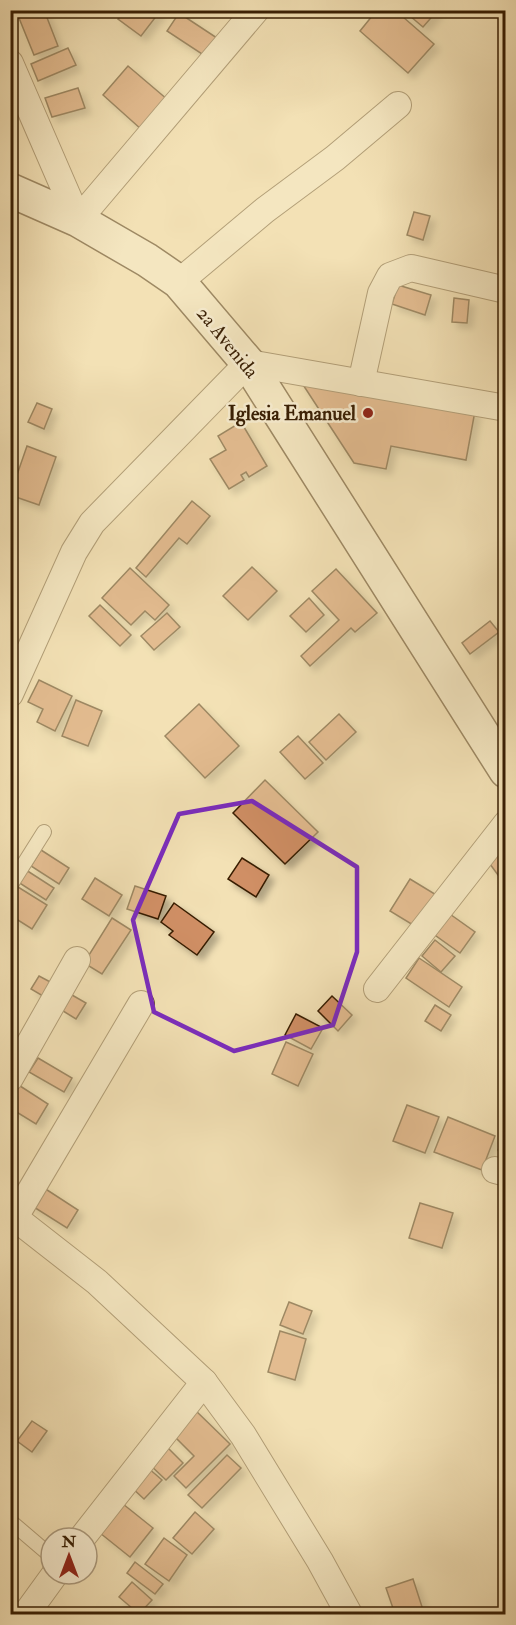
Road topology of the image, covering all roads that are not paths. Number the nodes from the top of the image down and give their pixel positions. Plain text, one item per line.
1 (256, 10) edge
2 (10, 63) edge
3 (398, 105) dead end
4 (10, 190) edge
5 (78, 220) junction
6 (179, 282) junction
7 (506, 290) edge
8 (248, 363) junction
9 (361, 383) junction
10 (506, 408) edge
11 (10, 694) edge
12 (506, 771) edge
13 (506, 824) edge
14 (44, 832) dead end
15 (10, 885) edge
16 (77, 960) dead end
17 (377, 989) dead end
18 (141, 1004) dead end
19 (10, 1078) edge
20 (13, 1215) edge
21 (204, 1382) junction
22 (10, 1521) edge
23 (91, 1526) edge
24 (39, 1546) edge
25 (46, 1586) edge
26 (26, 1614) edge
27 (349, 1614) edge

1 - 5 street
2 - 5 street
3 - 6 street
4 - 5 street, 2a Avenida
5 - 6 street, 2a Avenida
6 - 8 street, 2a Avenida
7 - 9 street
8 - 9 street
8 - 11 street
8 - 12 street, 2a Avenida
9 - 10 street
13 - 17 street
14 - 15 lane
16 - 19 street
18 - 20 street
20 - 21 street
21 - 23 street
21 - 27 street
22 - 24 lane
25 - 26 street

